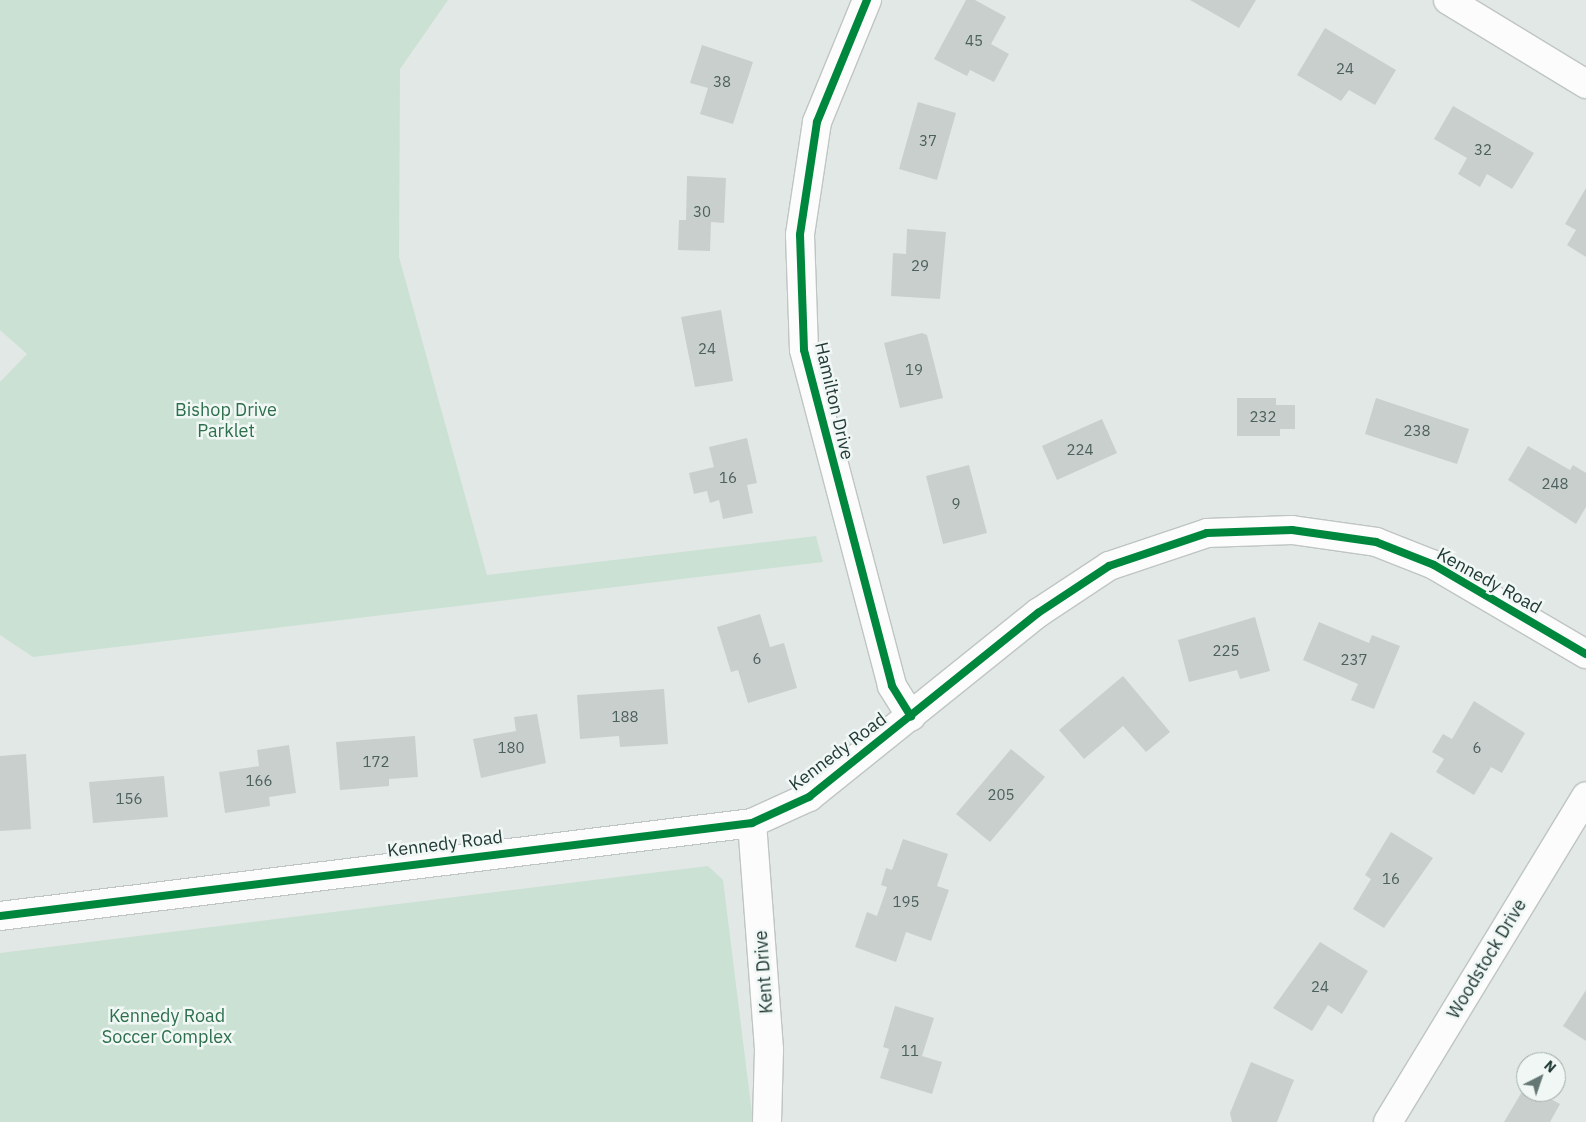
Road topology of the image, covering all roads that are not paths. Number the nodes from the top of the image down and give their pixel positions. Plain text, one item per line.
1 (867, 0) edge
2 (1448, 0) edge
3 (1586, 84) edge
4 (1586, 654) edge
5 (911, 716) junction
6 (1586, 796) edge
7 (752, 823) junction
8 (0, 916) edge
9 (767, 1122) edge
10 (1388, 1122) edge

1 - 5 street, Hamilton Drive
2 - 3 street
4 - 5 street, Kennedy Road
5 - 7 street, Kennedy Road
6 - 10 street, Woodstock Drive
7 - 8 street, Kennedy Road
7 - 9 street, Kent Drive

